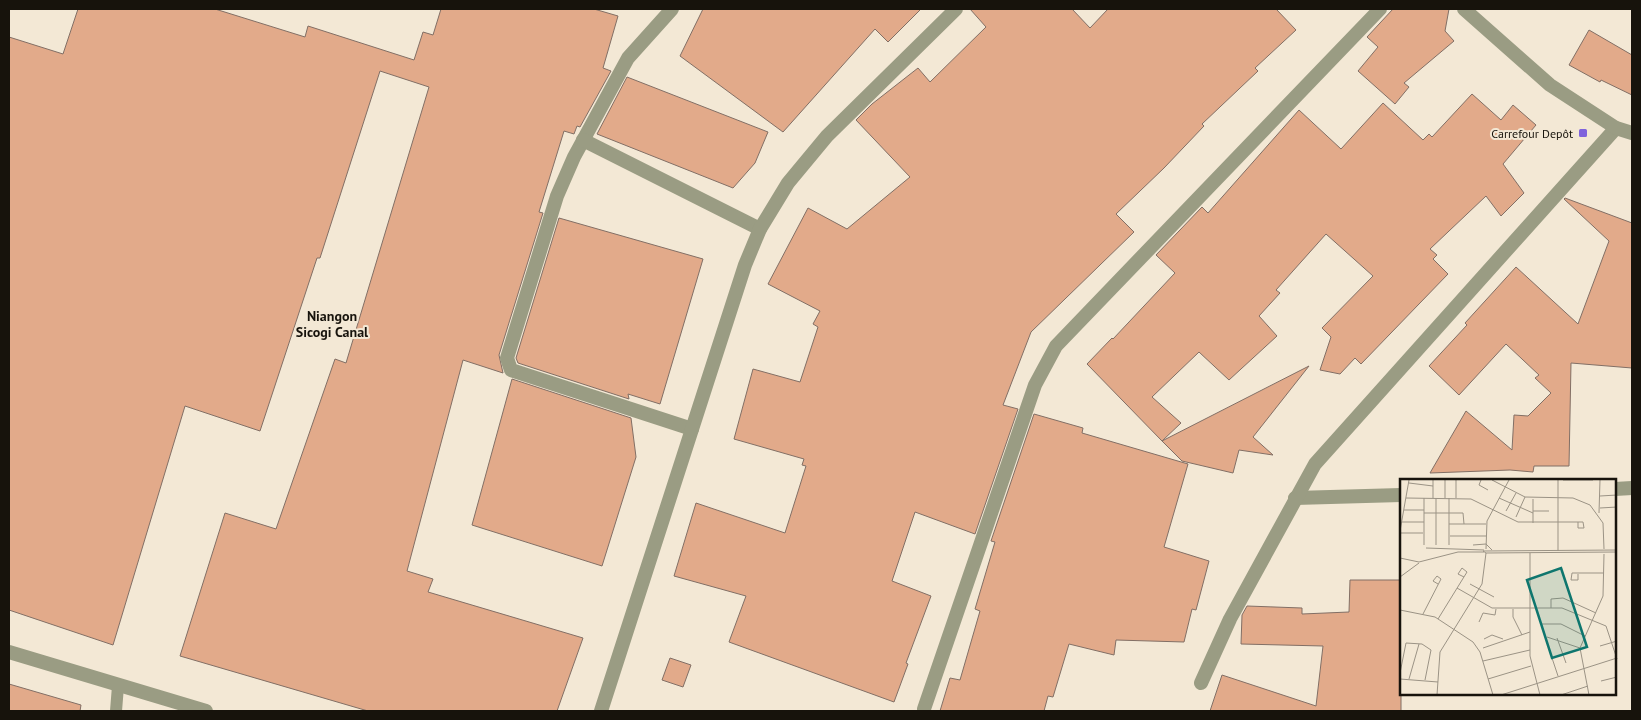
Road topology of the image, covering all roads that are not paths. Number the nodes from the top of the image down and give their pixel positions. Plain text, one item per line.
1 (672, 9) edge
2 (956, 9) edge
3 (1380, 9) edge
4 (1464, 9) edge
5 (1616, 128) junction
6 (1632, 133) edge
7 (583, 140) junction
8 (760, 229) junction
9 (692, 429) junction
10 (1632, 488) edge
11 (1616, 489) edge
12 (1400, 495) edge
13 (1295, 498) junction
14 (9, 652) edge
15 (1201, 683) dead end
16 (118, 686) junction
17 (924, 709) dead end
18 (116, 711) edge
19 (206, 711) edge
20 (601, 711) edge

1 - 7 street
2 - 8 street
3 - 17 street
4 - 5 street
5 - 6 street
5 - 13 street
7 - 8 street
7 - 9 street
8 - 9 street
9 - 20 street
10 - 11 street
12 - 13 street
13 - 15 street
14 - 16 street
16 - 18 lane
16 - 19 street

